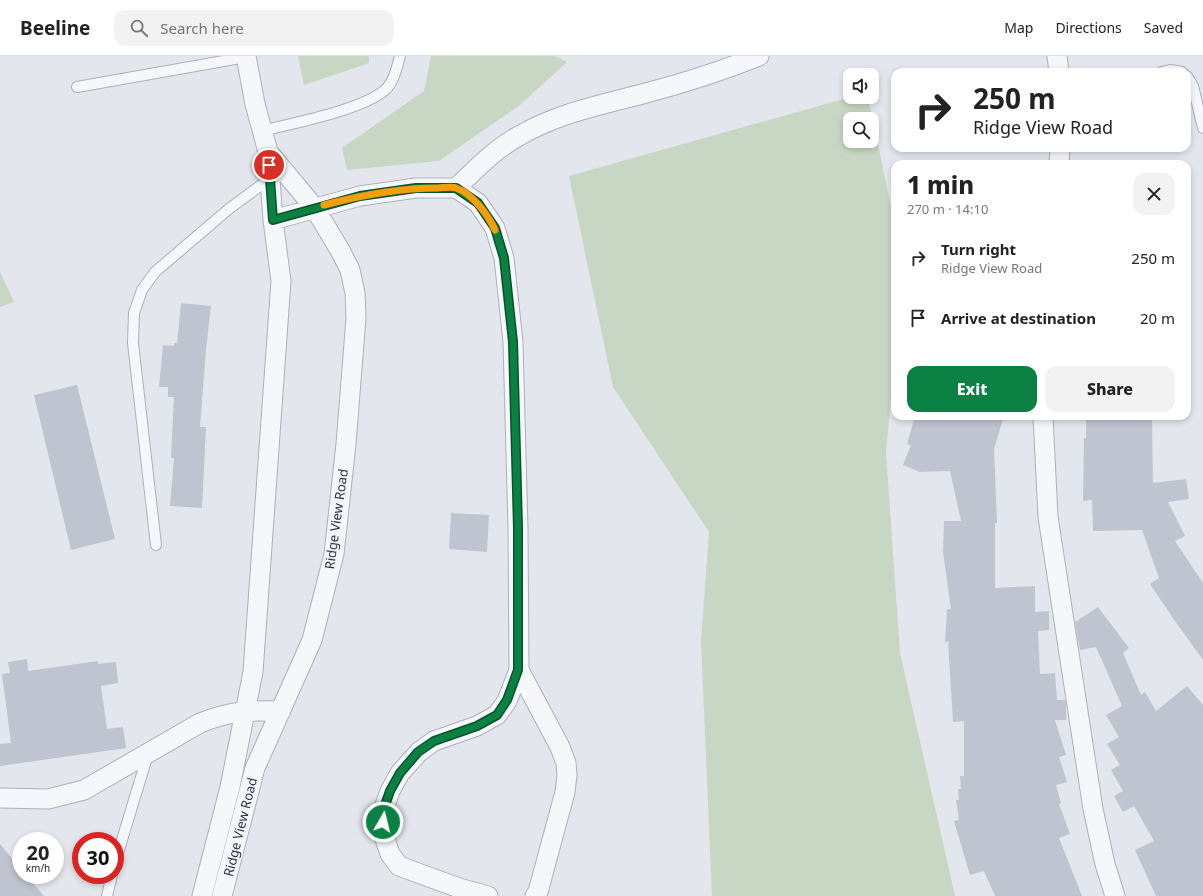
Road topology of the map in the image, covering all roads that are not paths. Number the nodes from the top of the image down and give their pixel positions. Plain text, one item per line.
1 (400, 56) edge
2 (759, 56) edge
3 (1057, 56) edge
4 (246, 57) edge
5 (1058, 68) edge
6 (1191, 83) edge
7 (77, 87) dead end
8 (1203, 128) edge
9 (262, 131) junction
10 (277, 174) junction
11 (456, 188) junction
12 (314, 207) junction
13 (273, 220) junction
14 (1043, 420) edge
15 (156, 545) dead end
16 (518, 670) junction
17 (244, 710) junction
18 (281, 711) junction
19 (148, 753) junction
20 (0, 798) edge
21 (124, 833) edge
22 (110, 884) edge
23 (107, 896) edge
24 (202, 896) edge
25 (222, 896) edge
26 (488, 896) edge
27 (534, 896) edge
28 (1115, 896) edge

1 - 9 lane
2 - 11 street
3 - 5 street
4 - 7 lane
4 - 9 street, Ridge View Road
6 - 8 lane
9 - 10 street, Ridge View Road
10 - 12 street, Ridge View Road
10 - 13 street, Ridge View Road
10 - 15 lane
11 - 12 street
11 - 16 street
12 - 13 street
12 - 18 street, Ridge View Road
13 - 17 street, Ridge View Road
14 - 28 street
16 - 26 street
16 - 27 street
17 - 18 street
17 - 19 street
17 - 24 street, Ridge View Road
18 - 25 street, Ridge View Road
19 - 20 street
19 - 21 lane
22 - 23 lane

